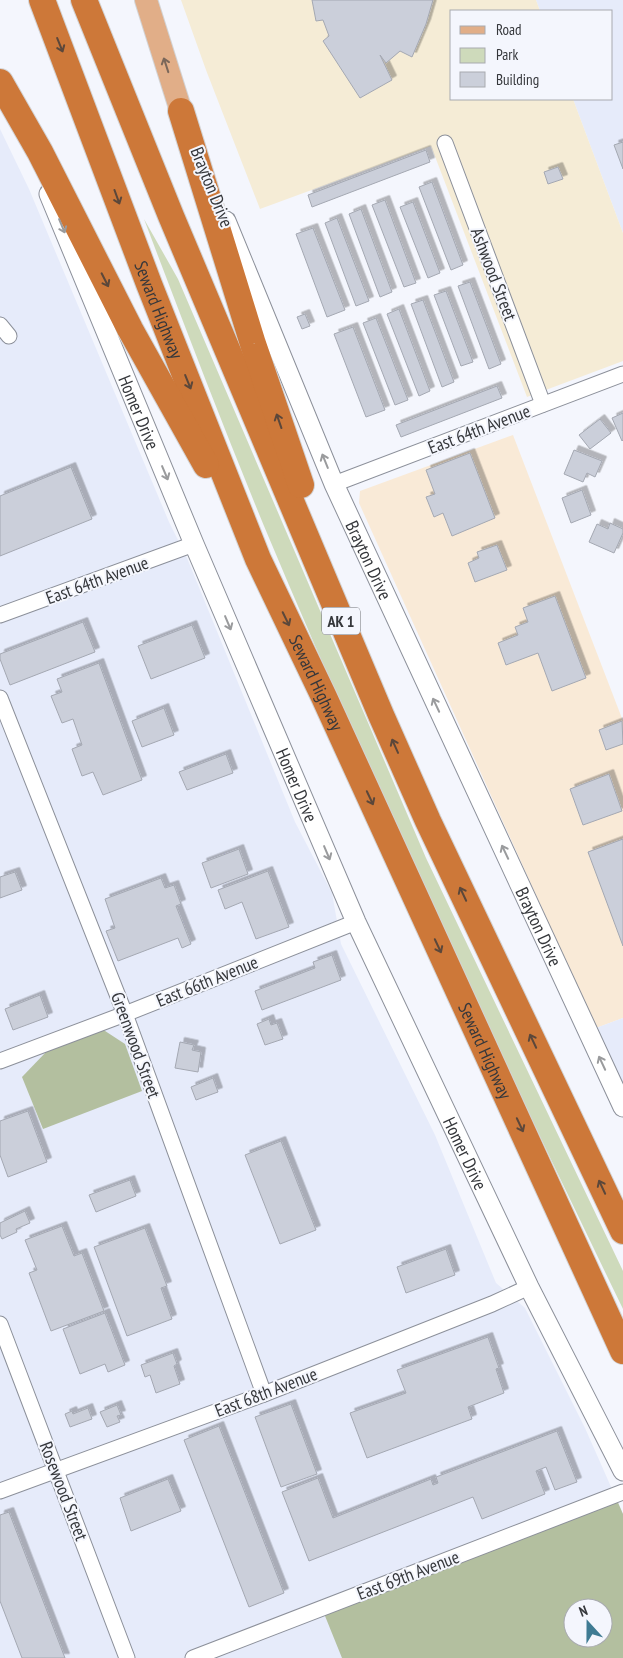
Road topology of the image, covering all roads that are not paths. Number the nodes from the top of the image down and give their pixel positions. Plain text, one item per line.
1 (42, 0) edge
2 (84, 0) edge
3 (146, 0) edge
4 (0, 84) edge
5 (181, 111) junction
6 (445, 143) dead end
7 (623, 374) edge
8 (543, 404) junction
9 (334, 484) junction
10 (194, 544) junction
11 (258, 559) junction
12 (0, 615) edge
13 (0, 698) edge
14 (381, 715) junction
15 (356, 922) junction
16 (125, 1014) junction
17 (0, 1061) edge
18 (623, 1107) edge
19 (623, 1232) edge
20 (529, 1287) junction
21 (0, 1324) edge
22 (623, 1351) edge
23 (264, 1394) junction
24 (57, 1470) junction
25 (623, 1471) edge
26 (0, 1492) edge
27 (623, 1492) edge
28 (127, 1658) edge
29 (193, 1658) edge

1 -> 11 highway, Seward Highway / AK 1
2 - 14 highway, AK 1
5 -> 3 main road, Brayton Drive
4 -> 10 street, Homer Drive
4 -> 11 highway
9 -> 5 street, Brayton Drive
14 -> 5 highway
6 - 8 street, Ashwood Street
7 - 8 street, East 64th Avenue
8 - 9 street, East 64th Avenue
18 -> 9 street, Brayton Drive
10 - 12 street, East 64th Avenue
10 -> 15 street, Homer Drive
11 -> 22 highway, Seward Highway / AK 1
13 - 16 street, Greenwood Street
19 -> 14 highway, AK 1
15 - 16 street, East 66th Avenue
15 - 20 street, Homer Drive
16 - 17 street, East 66th Avenue
16 - 23 street, Greenwood Street
20 - 23 street, East 68th Avenue
20 - 25 street, Homer Drive
21 - 24 street, Rosewood Street
23 - 24 street, East 68th Avenue
24 - 26 street, East 68th Avenue
24 - 28 street, Rosewood Street
27 - 29 street, East 69th Avenue

